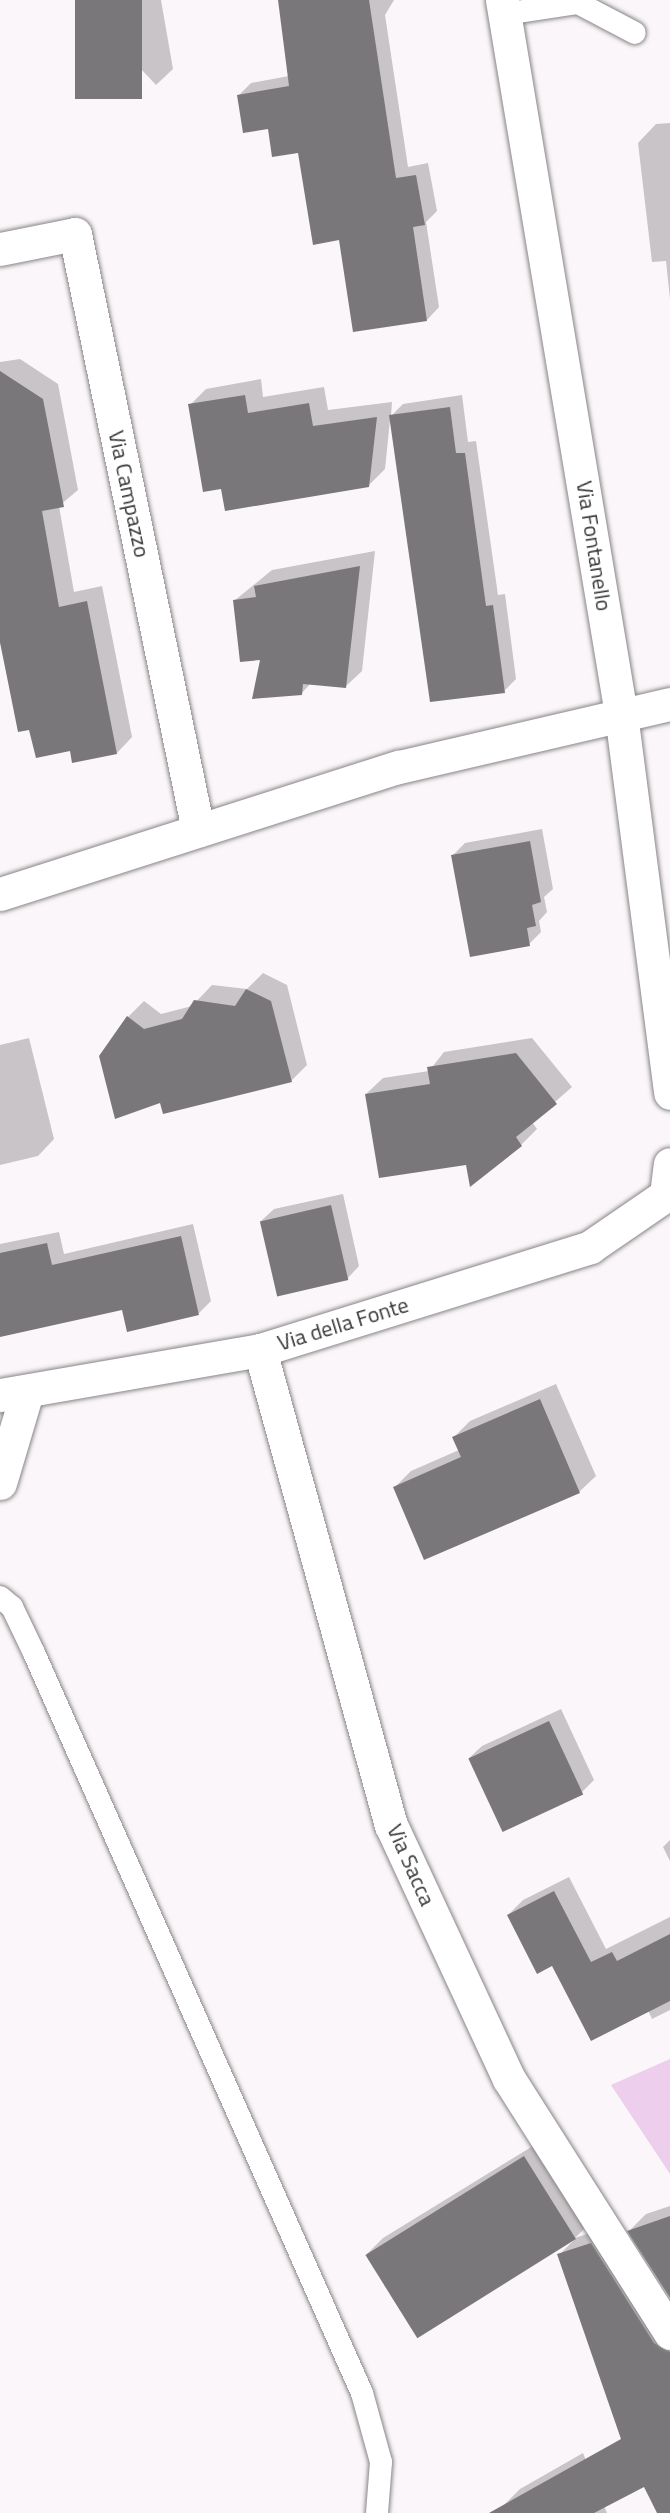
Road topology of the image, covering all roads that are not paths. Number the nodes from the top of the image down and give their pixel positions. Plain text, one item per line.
1 (580, 2) edge
2 (503, 7) edge
3 (635, 33) dead end
4 (0, 249) edge
5 (670, 704) edge
6 (621, 714) junction
7 (198, 830) junction
8 (0, 894) edge
9 (670, 1094) edge
10 (669, 1187) edge
11 (260, 1350) junction
12 (14, 1393) edge
13 (0, 1483) edge
14 (0, 1597) edge
15 (670, 2333) edge
16 (377, 2513) edge

1 - 2 lane
1 - 3 lane
2 - 6 street, Via Fontanello
4 - 7 street, Via Campazzo
5 - 6 street
6 - 7 street
6 - 9 street, Via Fontanello
7 - 8 street
10 - 11 street, Via della Fonte
11 - 12 street, Via della Fonte
11 - 15 street, Via Sacca
12 - 13 street
14 - 16 lane

